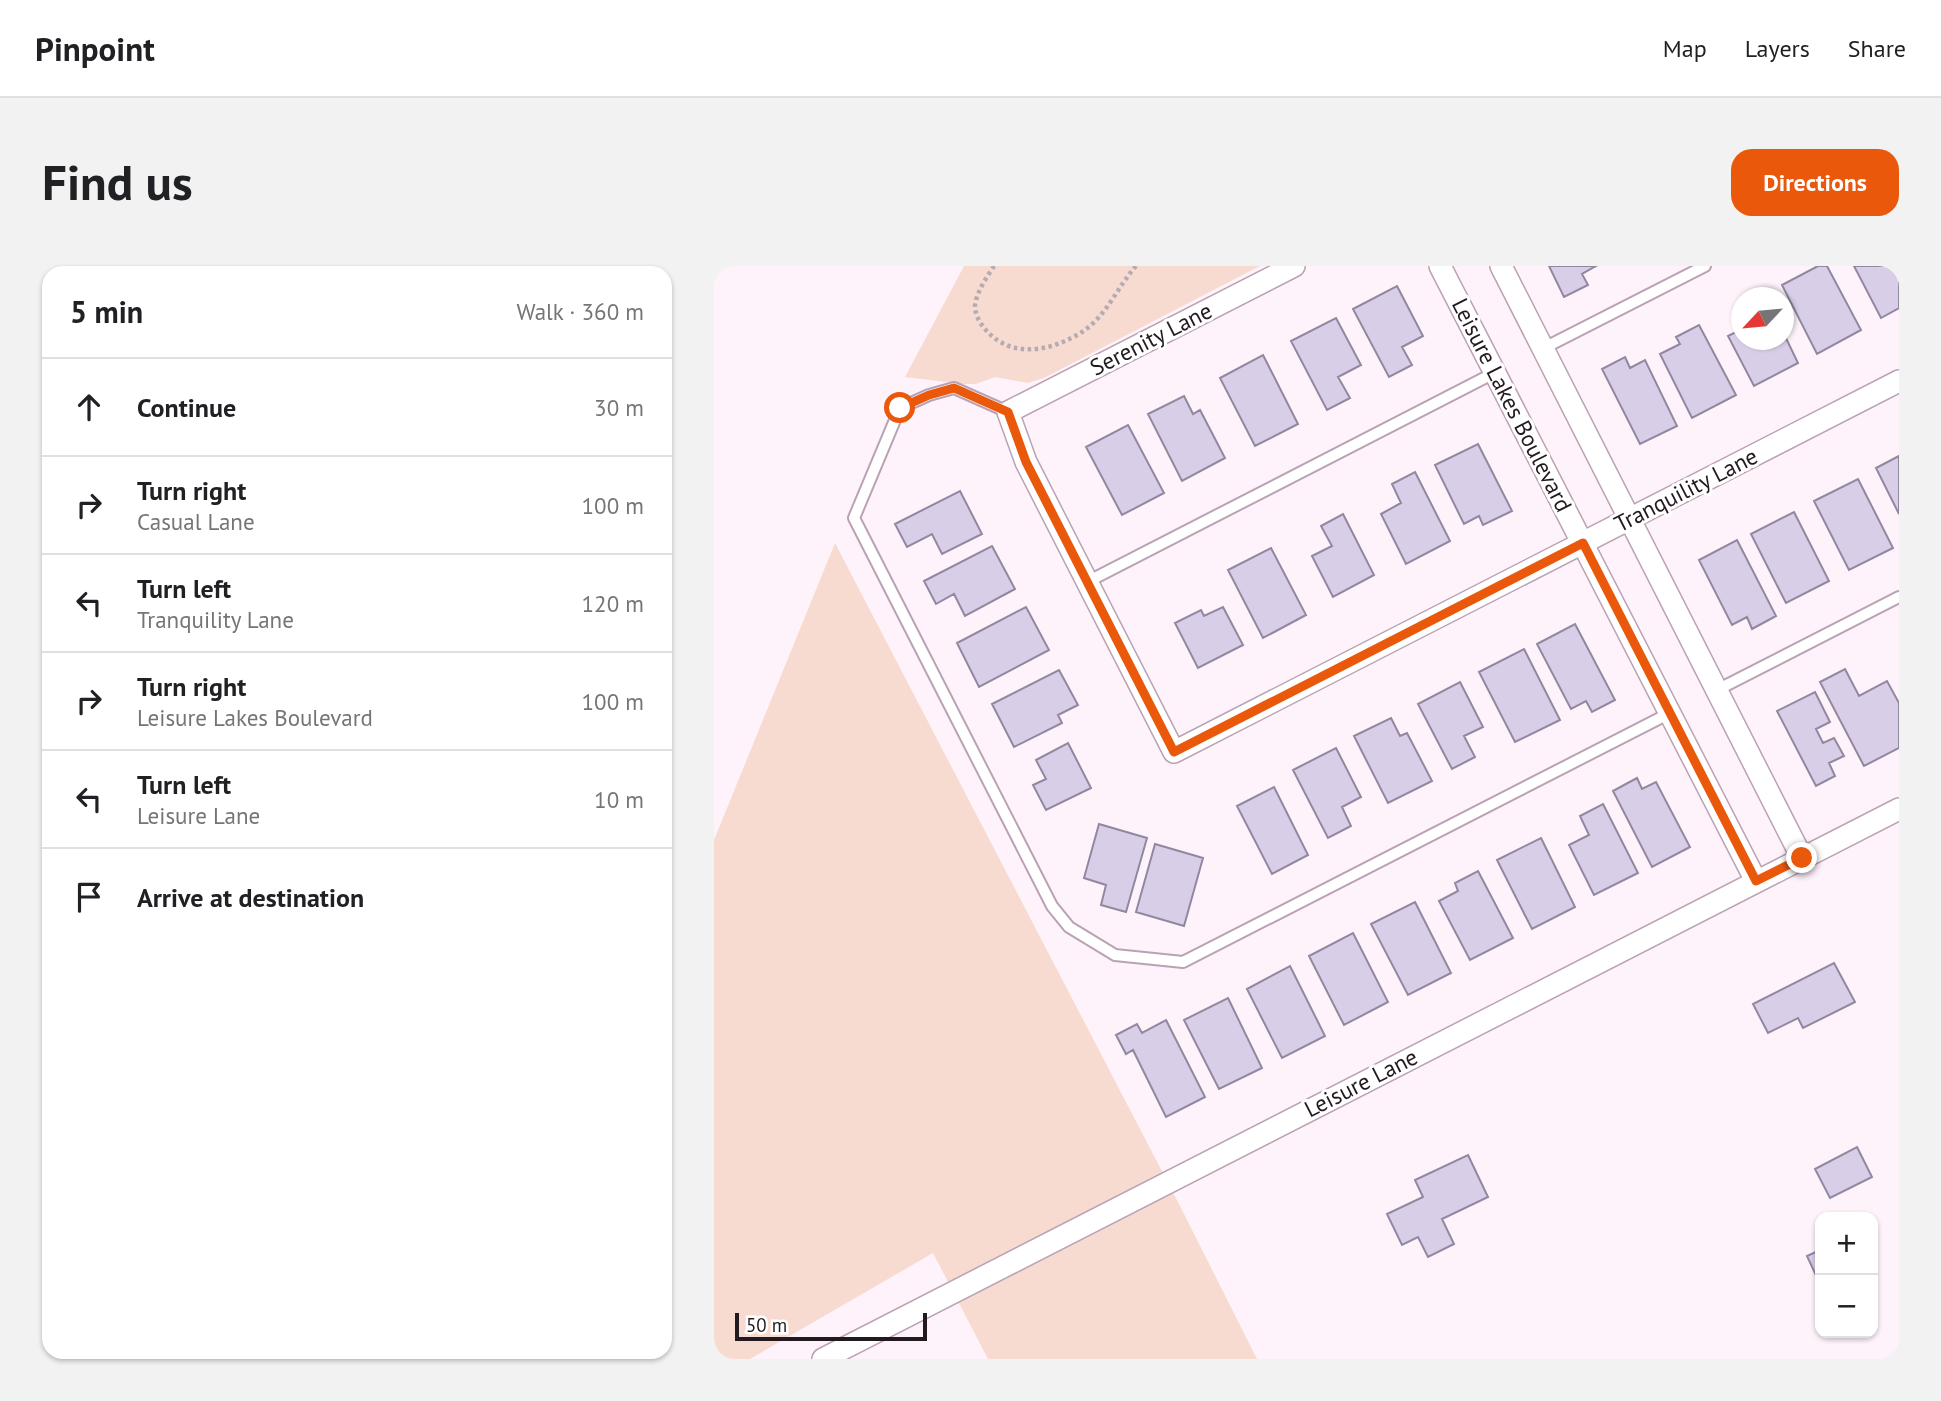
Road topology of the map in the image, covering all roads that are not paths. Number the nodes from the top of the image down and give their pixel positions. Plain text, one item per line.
1 (1294, 266) edge
2 (1440, 266) edge
3 (1502, 266) edge
4 (1704, 266) edge
5 (1542, 349) junction
6 (1496, 372) junction
7 (1899, 381) edge
8 (1008, 412) junction
9 (1629, 519) junction
10 (1583, 543) junction
11 (1087, 582) junction
12 (1899, 597) edge
13 (1717, 690) junction
14 (1670, 713) junction
15 (1899, 809) edge
16 (1802, 858) junction
17 (1756, 881) junction
18 (823, 1359) edge

1 - 8 street, Serenity Lane
2 - 6 street, Leisure Lakes Boulevard
3 - 5 street
4 - 5 lane
5 - 9 street
6 - 10 street, Leisure Lakes Boulevard
6 - 11 lane
7 - 9 street, Tranquility Lane
8 - 11 street
8 - 14 lane
9 - 10 street, Tranquility Lane
9 - 13 street
10 - 11 street, Tranquility Lane
10 - 14 street, Leisure Lakes Boulevard
12 - 13 lane
13 - 16 street
14 - 17 street, Leisure Lakes Boulevard
15 - 16 street, Leisure Lane
16 - 17 street, Leisure Lane
17 - 18 street, Leisure Lane

